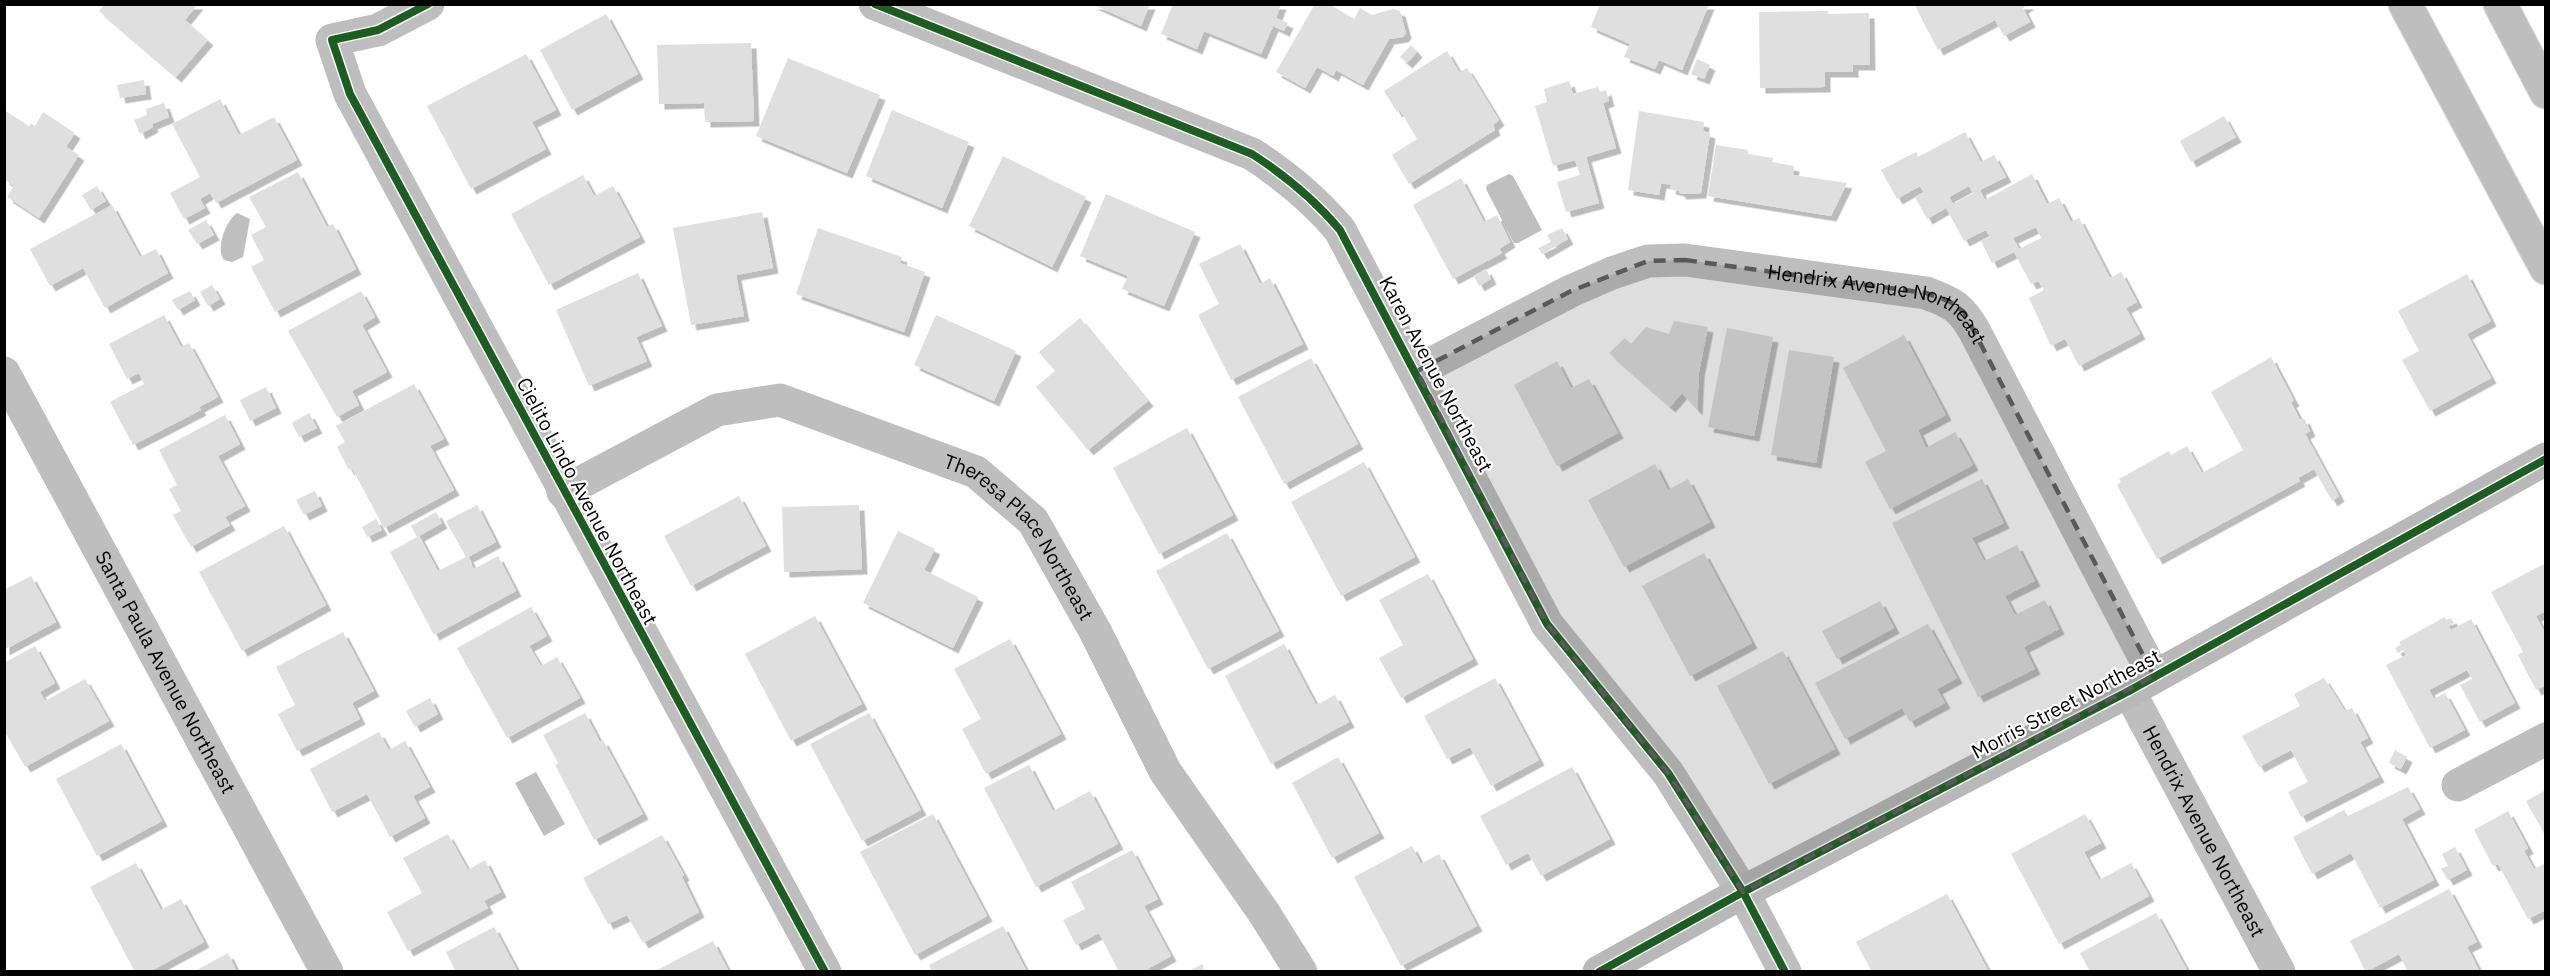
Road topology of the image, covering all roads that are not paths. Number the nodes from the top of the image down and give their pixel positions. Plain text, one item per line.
1 (428, 4) edge
2 (874, 4) edge
3 (2405, 4) edge
4 (2499, 4) edge
5 (2546, 92) edge
6 (2546, 268) edge
7 (1417, 371) junction
8 (4, 373) edge
9 (2546, 459) edge
10 (563, 492) junction
11 (2142, 683) junction
12 (2546, 739) edge
13 (2458, 785) dead end
14 (1743, 892) junction
15 (327, 972) edge
16 (825, 972) edge
17 (1301, 972) edge
18 (1599, 972) edge
19 (1785, 972) edge
20 (2279, 972) edge

1 - 10 street, Cielito Lindo Avenue Northeast
2 - 7 street, Karen Avenue Northeast
3 - 6 street
4 - 5 street
7 - 11 street, Hendrix Avenue Northeast
7 - 14 street, Karen Avenue Northeast
8 - 15 street, Santa Paula Avenue Northeast
9 - 11 street, Morris Street Northeast
10 - 16 street, Cielito Lindo Avenue Northeast
10 - 17 street, Theresa Place Northeast
11 - 14 street, Morris Street Northeast
11 - 20 street, Hendrix Avenue Northeast
12 - 13 street
14 - 18 street, Morris Street Northeast
14 - 19 street, Karen Avenue Northeast

